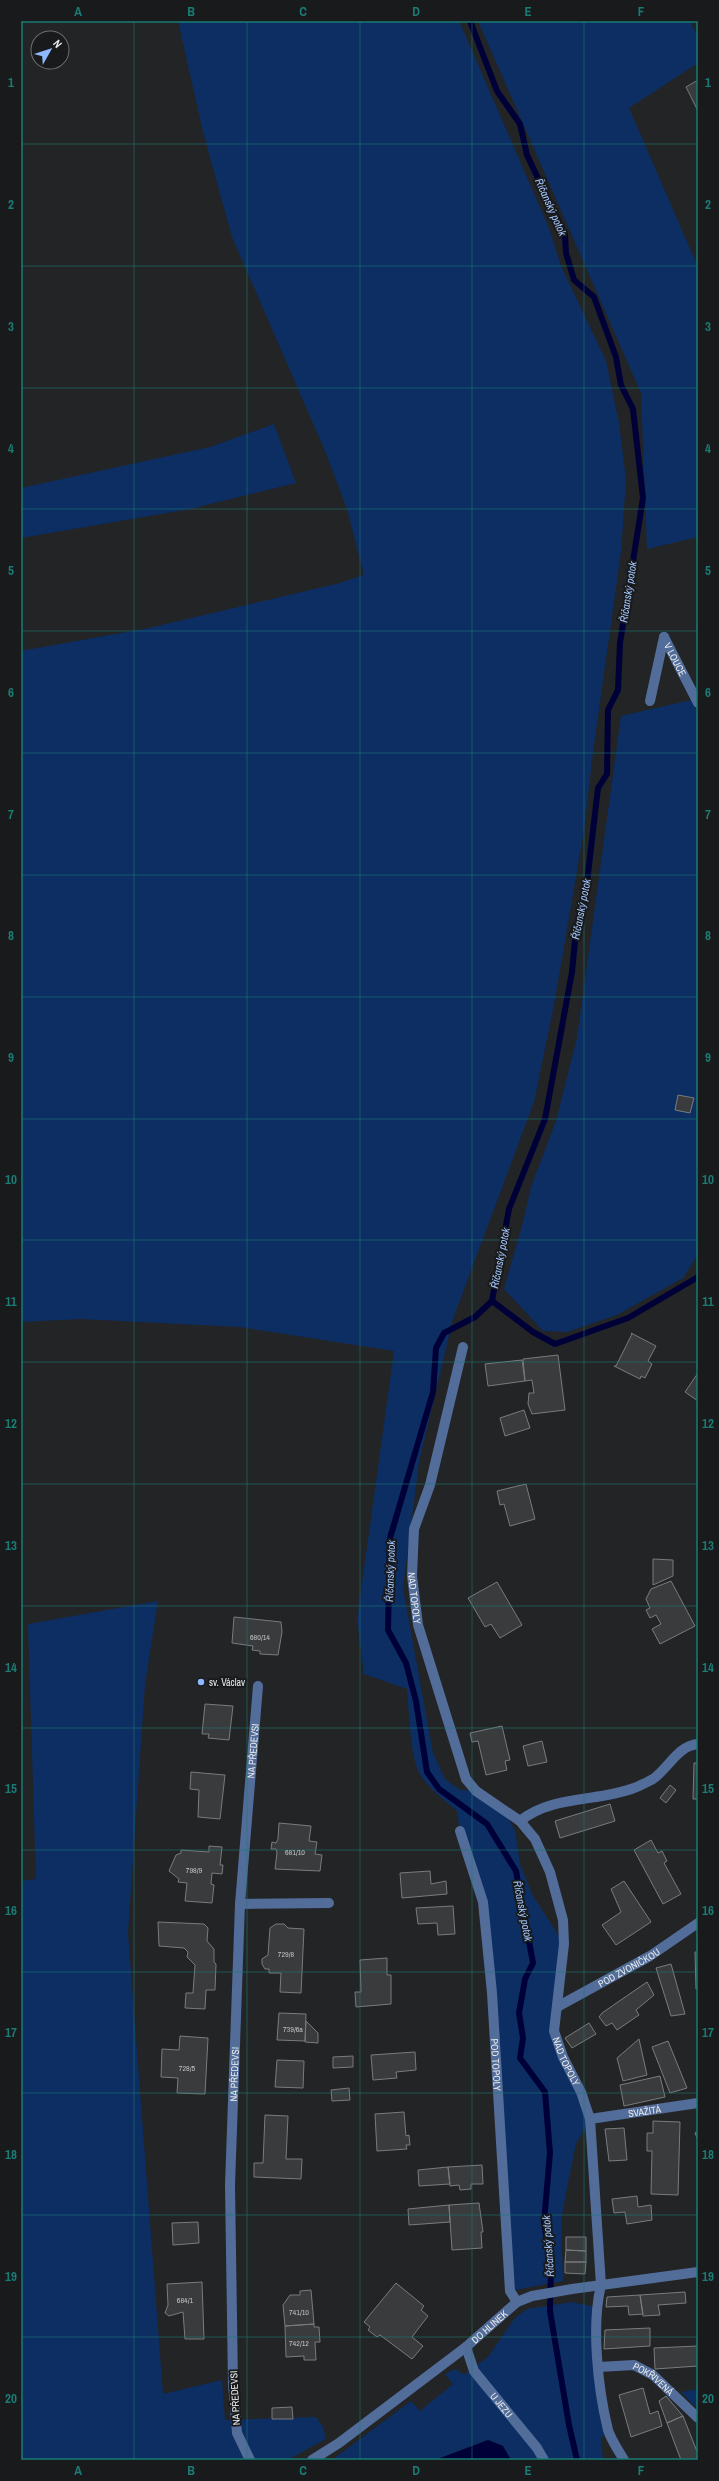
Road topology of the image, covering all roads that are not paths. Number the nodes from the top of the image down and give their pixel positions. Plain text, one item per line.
1 (650, 701) dead end
2 (698, 703) edge
3 (463, 1347) dead end
4 (258, 1686) dead end
5 (698, 1744) edge
6 (520, 1821) junction
7 (460, 1830) dead end
8 (329, 1903) dead end
9 (240, 1904) junction
10 (698, 1923) edge
11 (557, 2007) junction
12 (698, 2103) edge
13 (590, 2119) junction
14 (698, 2272) edge
15 (601, 2285) junction
16 (516, 2302) junction
17 (466, 2346) junction
18 (599, 2367) junction
19 (698, 2418) edge
20 (250, 2460) edge
21 (312, 2460) edge
22 (544, 2460) edge
23 (624, 2460) edge

1 - 2 street, V LOUCE
3 - 6 street, NAD TOPOLY
4 - 9 street, NA PŘEDEVSI
5 - 6 street
6 - 11 street, NAD TOPOLY
7 - 16 street, POD TOPOLY
8 - 9 street
9 - 20 street, NA PŘEDEVSI
10 - 11 street, POD ZVONIČKOU
11 - 13 street, NAD TOPOLY
12 - 13 street, SVAŽITÁ
13 - 15 street, NAD TOPOLY
14 - 15 street, DO HLINEK
15 - 16 street, DO HLINEK
15 - 18 street
16 - 17 street, DO HLINEK
17 - 21 street, DO HLINEK
17 - 22 street, U JEZU
18 - 19 street, POKŘIVENÁ
18 - 23 street

